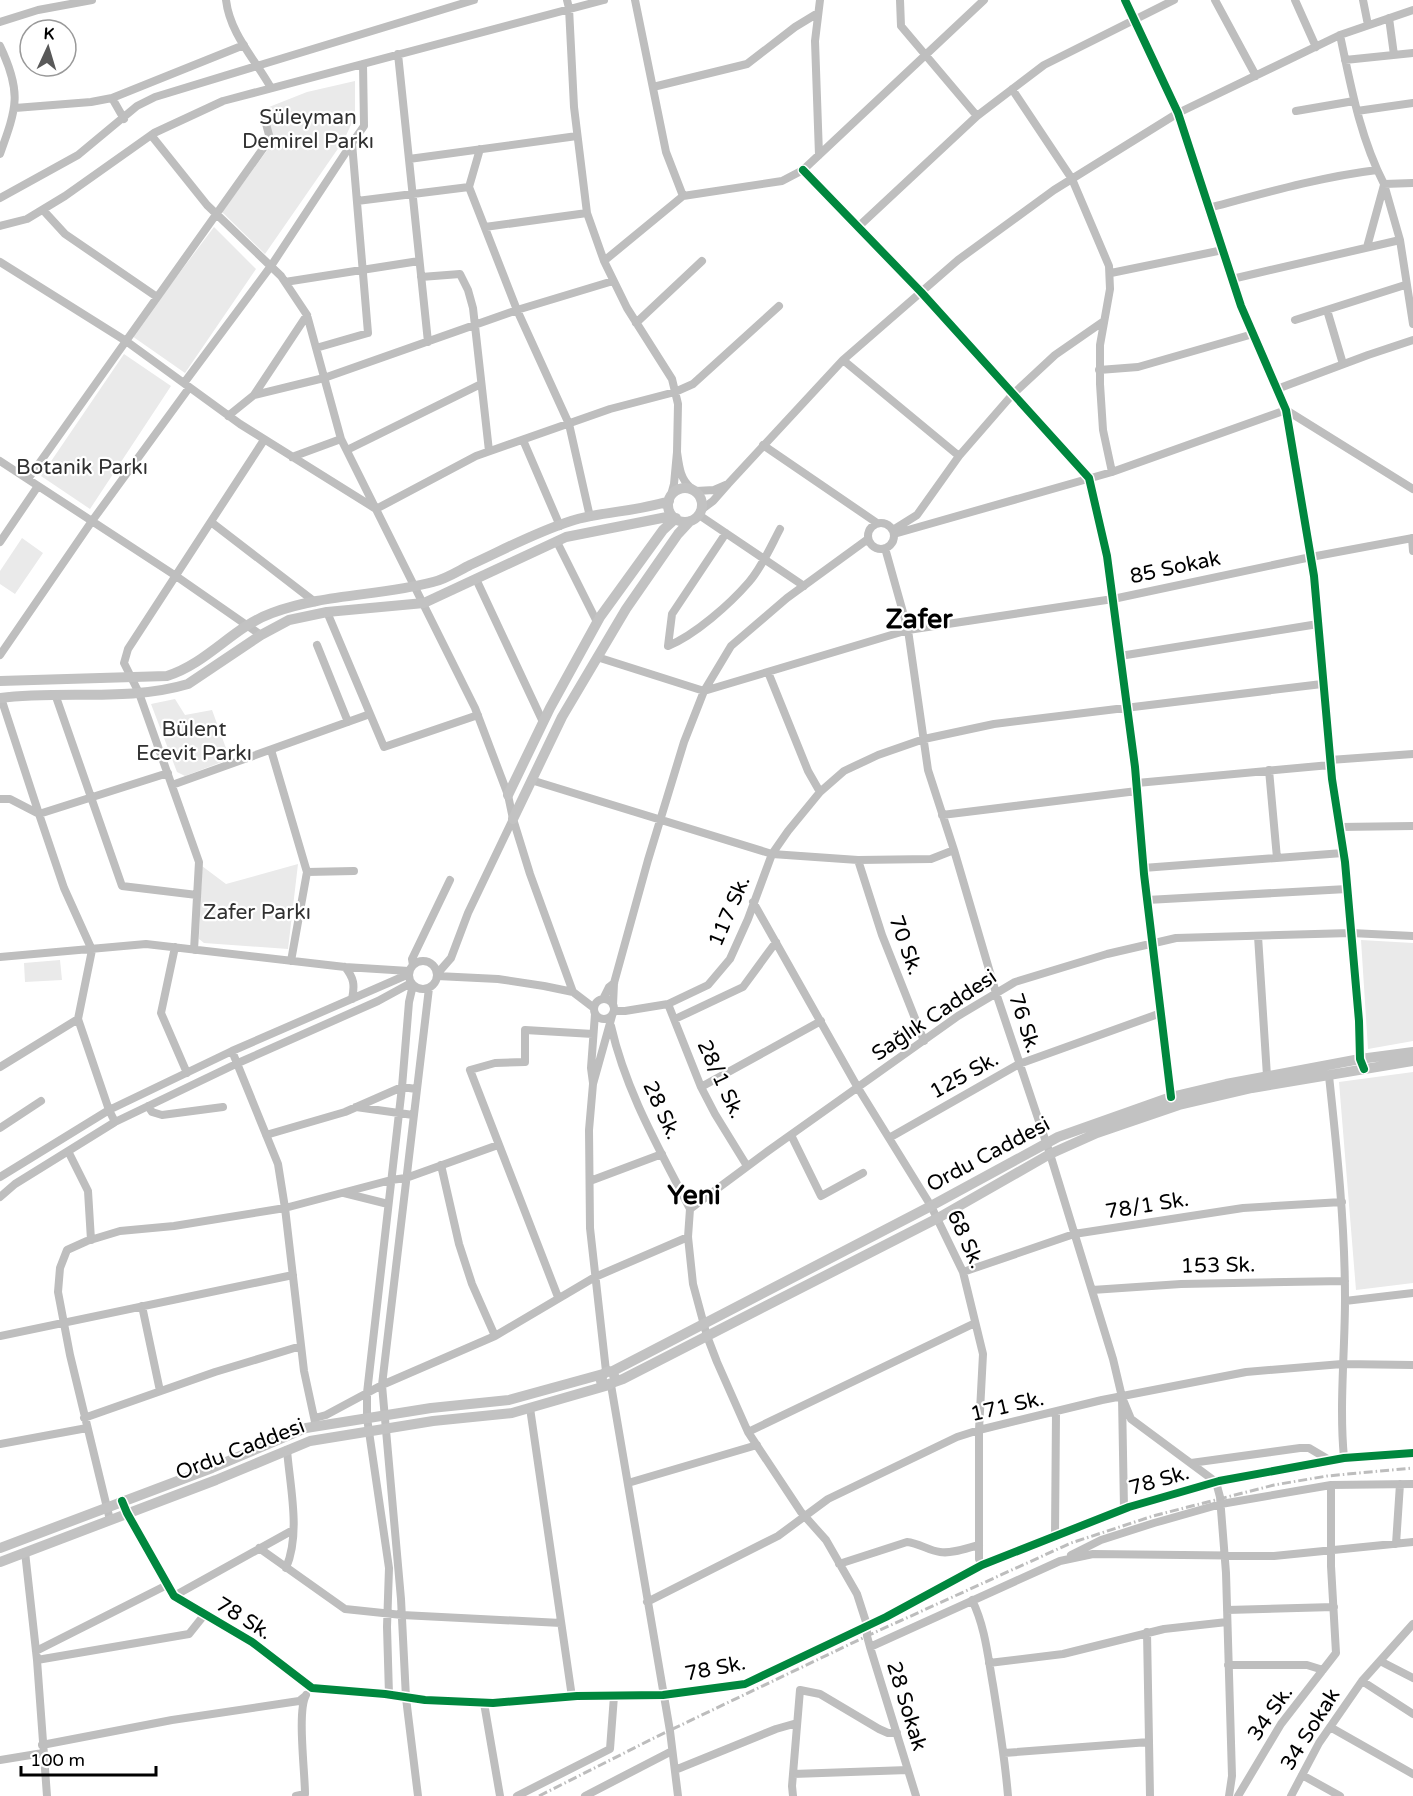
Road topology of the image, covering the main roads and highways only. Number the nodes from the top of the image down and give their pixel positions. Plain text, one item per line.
1 (670, 498) junction
2 (697, 515) junction
3 (674, 517) junction
4 (580, 652) junction
5 (597, 657) junction
6 (0, 681) edge
7 (0, 698) edge
8 (508, 795) road end
9 (513, 819) road end
10 (1413, 1052) edge
11 (1413, 1061) edge
12 (1362, 1064) junction
13 (609, 1378) junction
14 (0, 1548) edge
15 (0, 1562) edge

1 - 2 main road
1 - 3 main road
1 - 6 main road
2 - 3 main road
2 - 5 main road
3 - 4 main road
3 - 7 main road
4 - 5 main road
4 - 8 main road
5 - 9 main road
10 - 12 main road, Ordu Caddesi
11 - 12 main road, Ordu Caddesi
12 - 13 main road, Ordu Caddesi
12 - 13 main road, Ordu Caddesi
13 - 14 main road, Ordu Caddesi
13 - 15 main road, Ordu Caddesi

